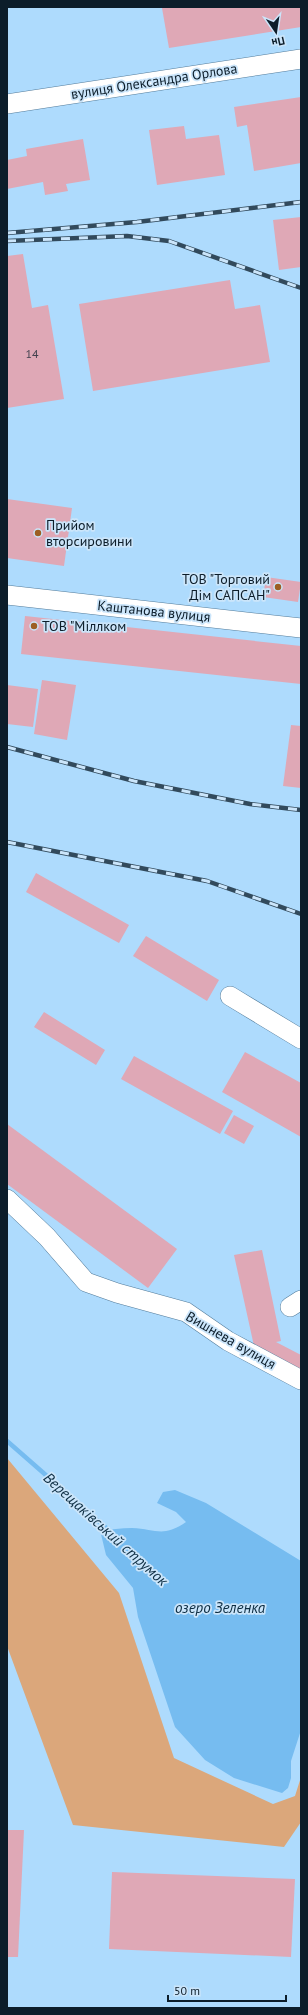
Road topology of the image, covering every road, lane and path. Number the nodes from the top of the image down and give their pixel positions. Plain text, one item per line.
1 (301, 59) edge
2 (7, 104) edge
3 (7, 594) edge
4 (301, 628) edge
5 (230, 996) dead end
6 (301, 1039) edge
7 (7, 1199) edge
8 (301, 1380) edge

1 - 2 street, вулиця Олександра Орлова
3 - 4 street, Каштанова вулиця
5 - 6 street
7 - 8 street, Вишнева вулиця

